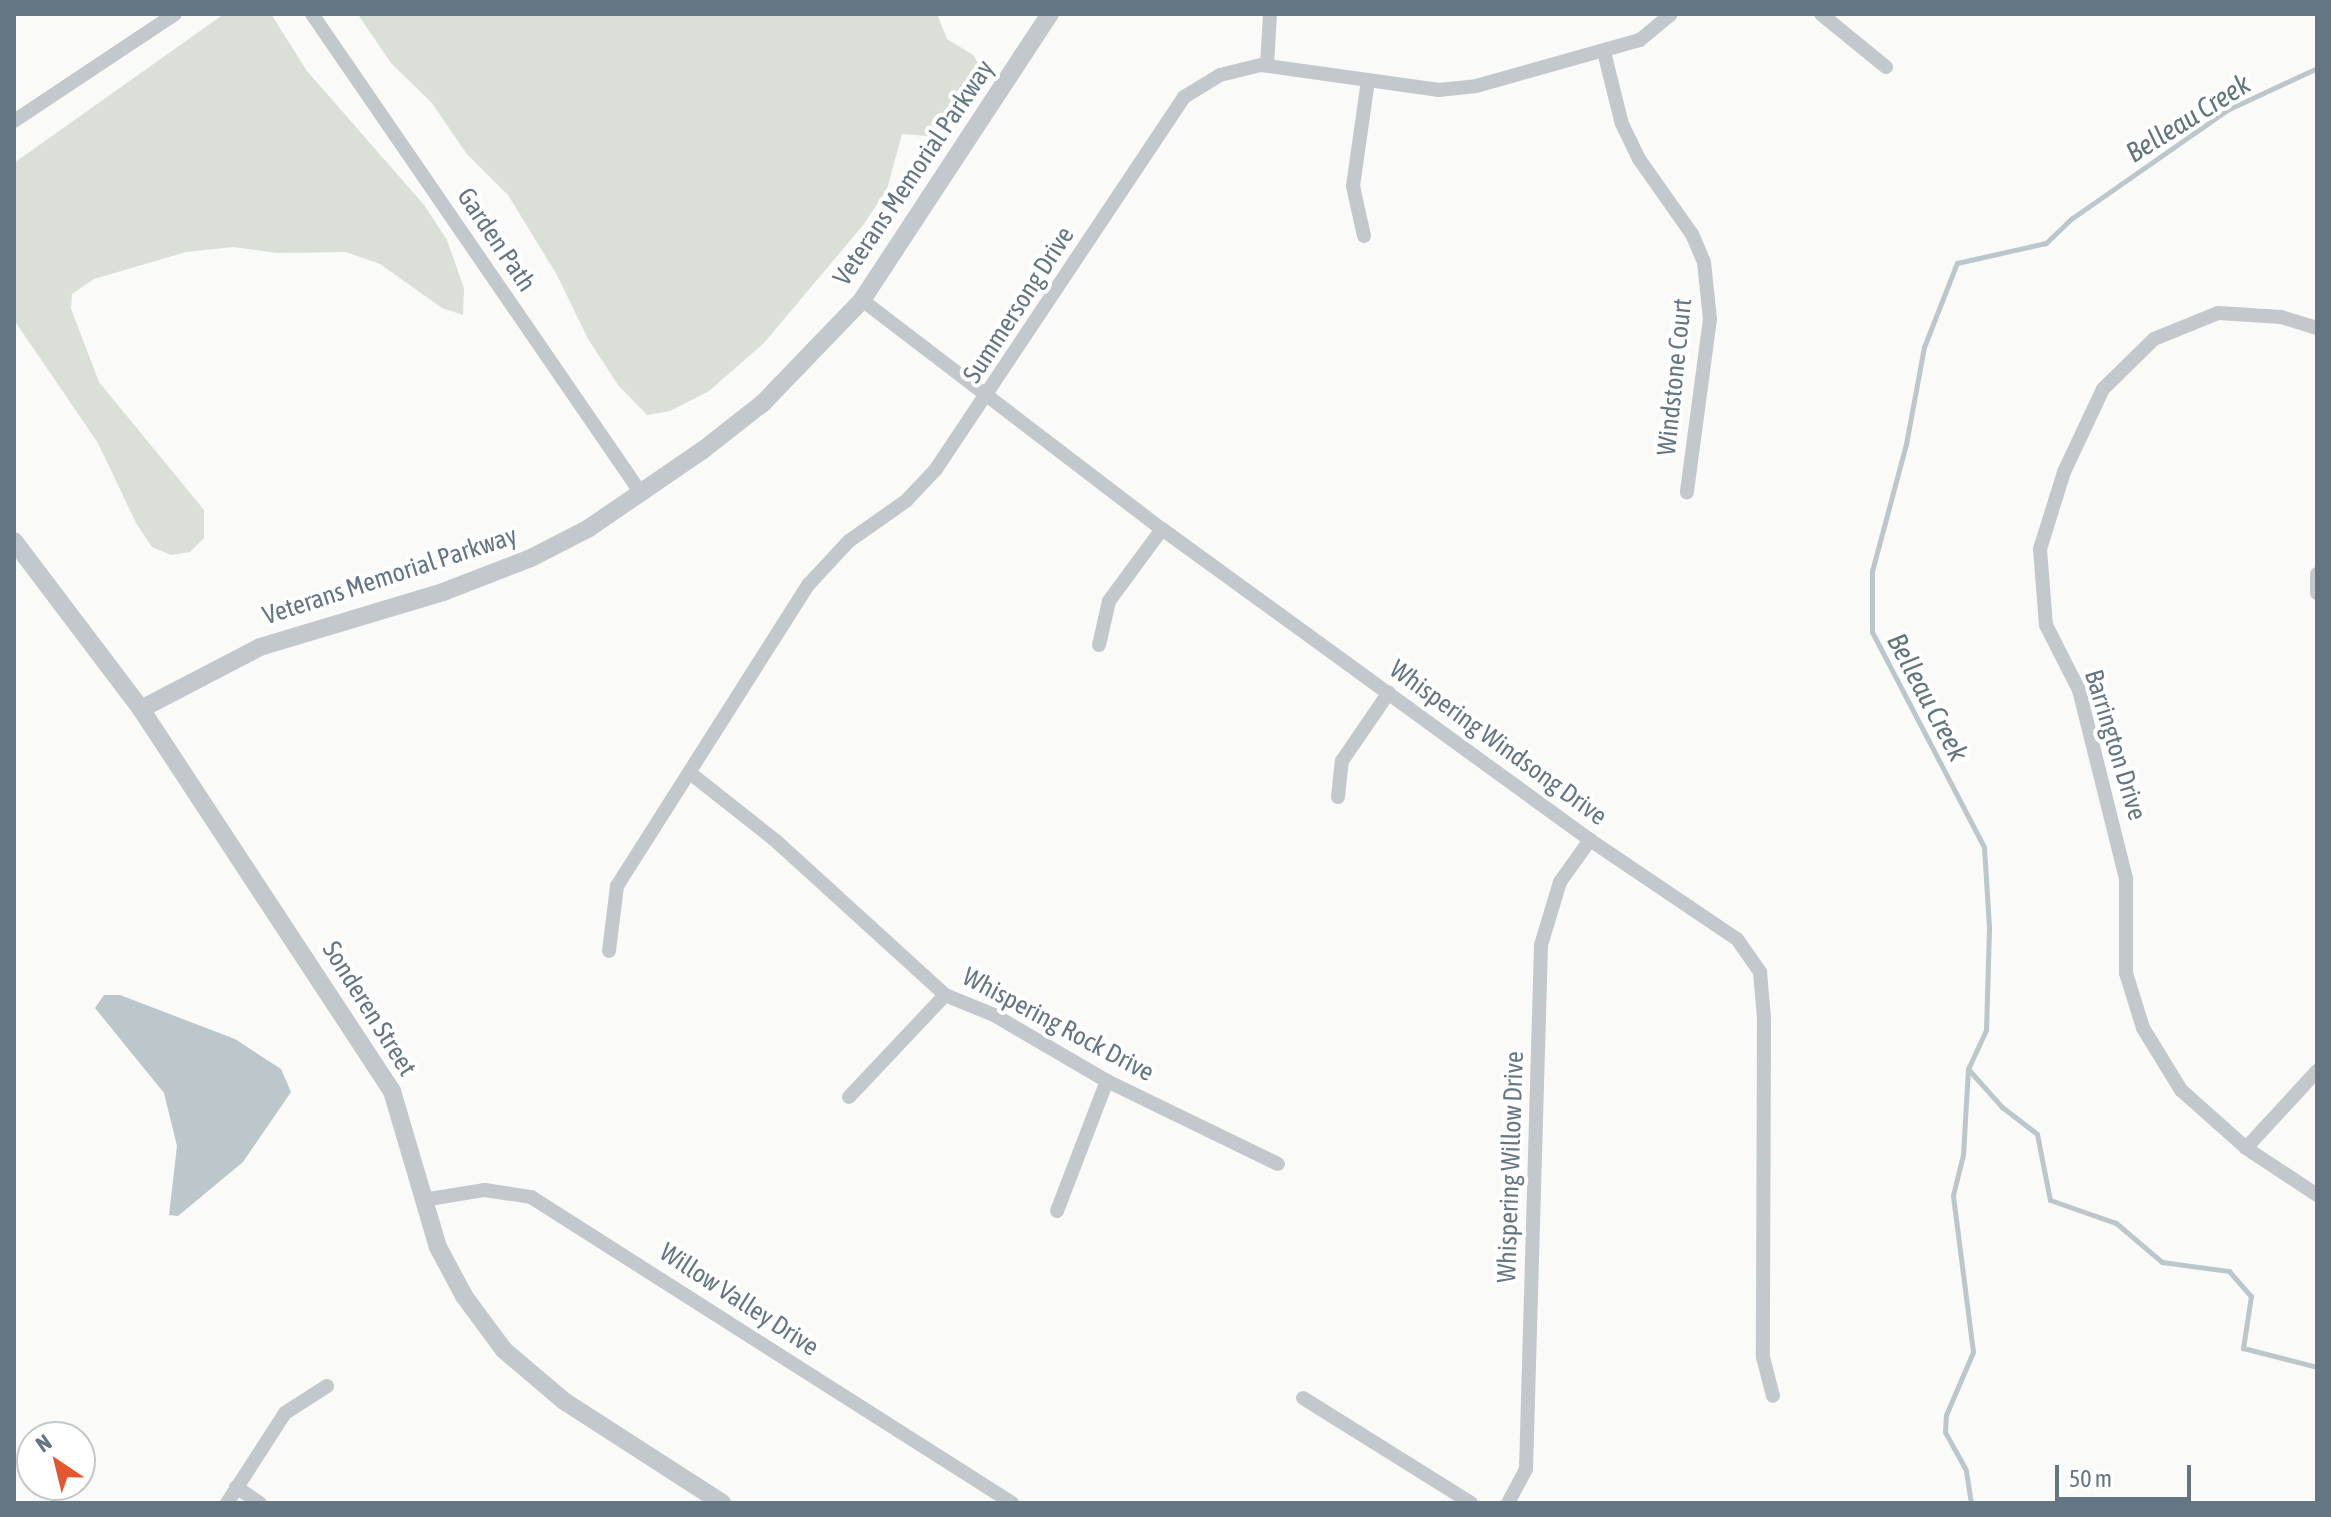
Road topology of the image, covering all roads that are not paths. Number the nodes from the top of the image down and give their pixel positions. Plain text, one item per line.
1 (175, 14) edge
2 (312, 14) edge
3 (1050, 14) edge
4 (1270, 14) edge
5 (1671, 14) edge
6 (1821, 14) edge
7 (1604, 52) junction
8 (1267, 65) junction
9 (1886, 67) dead end
10 (1368, 80) junction
11 (14, 121) edge
12 (1364, 236) dead end
13 (862, 300) junction
14 (2317, 328) edge
15 (990, 395) junction
16 (1687, 492) dead end
17 (641, 493) junction
18 (1162, 529) junction
19 (14, 541) edge
20 (2317, 574) edge
21 (2317, 593) edge
22 (1099, 645) dead end
23 (1389, 692) junction
24 (141, 709) junction
25 (690, 773) junction
26 (1338, 797) dead end
27 (1590, 840) junction
28 (609, 951) dead end
29 (945, 995) junction
30 (2317, 1071) edge
31 (1107, 1081) junction
32 (849, 1097) dead end
33 (2246, 1148) junction
34 (1278, 1164) dead end
35 (2317, 1195) edge
36 (423, 1200) junction
37 (1057, 1211) dead end
38 (327, 1386) dead end
39 (1773, 1396) dead end
40 (1303, 1398) dead end
41 (236, 1487) junction
42 (227, 1503) edge
43 (260, 1503) edge
44 (722, 1503) edge
45 (1012, 1503) edge
46 (1471, 1503) edge
47 (1508, 1503) edge

1 - 11 street
2 - 17 street, Garden Path
3 - 13 street, Veterans Memorial Parkway
4 - 8 street
5 - 7 street, Summersong Drive
6 - 9 street
7 - 10 street, Summersong Drive
7 - 16 street, Windstone Court
8 - 10 street, Summersong Drive
8 - 15 street, Summersong Drive
10 - 12 street
13 - 15 street, Whispering Windsong Drive
13 - 17 street, Veterans Memorial Parkway
14 - 33 street, Barrington Drive
15 - 18 street, Whispering Windsong Drive
15 - 25 street, Summersong Drive
17 - 24 street, Veterans Memorial Parkway
18 - 22 street
18 - 23 street, Whispering Windsong Drive
19 - 24 street, Sonderen Street
20 - 21 street
23 - 26 street
23 - 27 street, Whispering Windsong Drive
24 - 36 street, Sonderen Street
25 - 28 street, Summersong Drive
25 - 29 street, Whispering Rock Drive
27 - 39 street, Whispering Windsong Drive
27 - 47 street, Whispering Willow Drive
29 - 31 street, Whispering Rock Drive
29 - 32 street
30 - 33 street
31 - 34 street, Whispering Rock Drive
31 - 37 street
33 - 35 street, Barrington Drive
36 - 44 street, Sonderen Street
36 - 45 street, Willow Valley Drive
38 - 41 street
40 - 46 street
41 - 42 street
41 - 43 street

